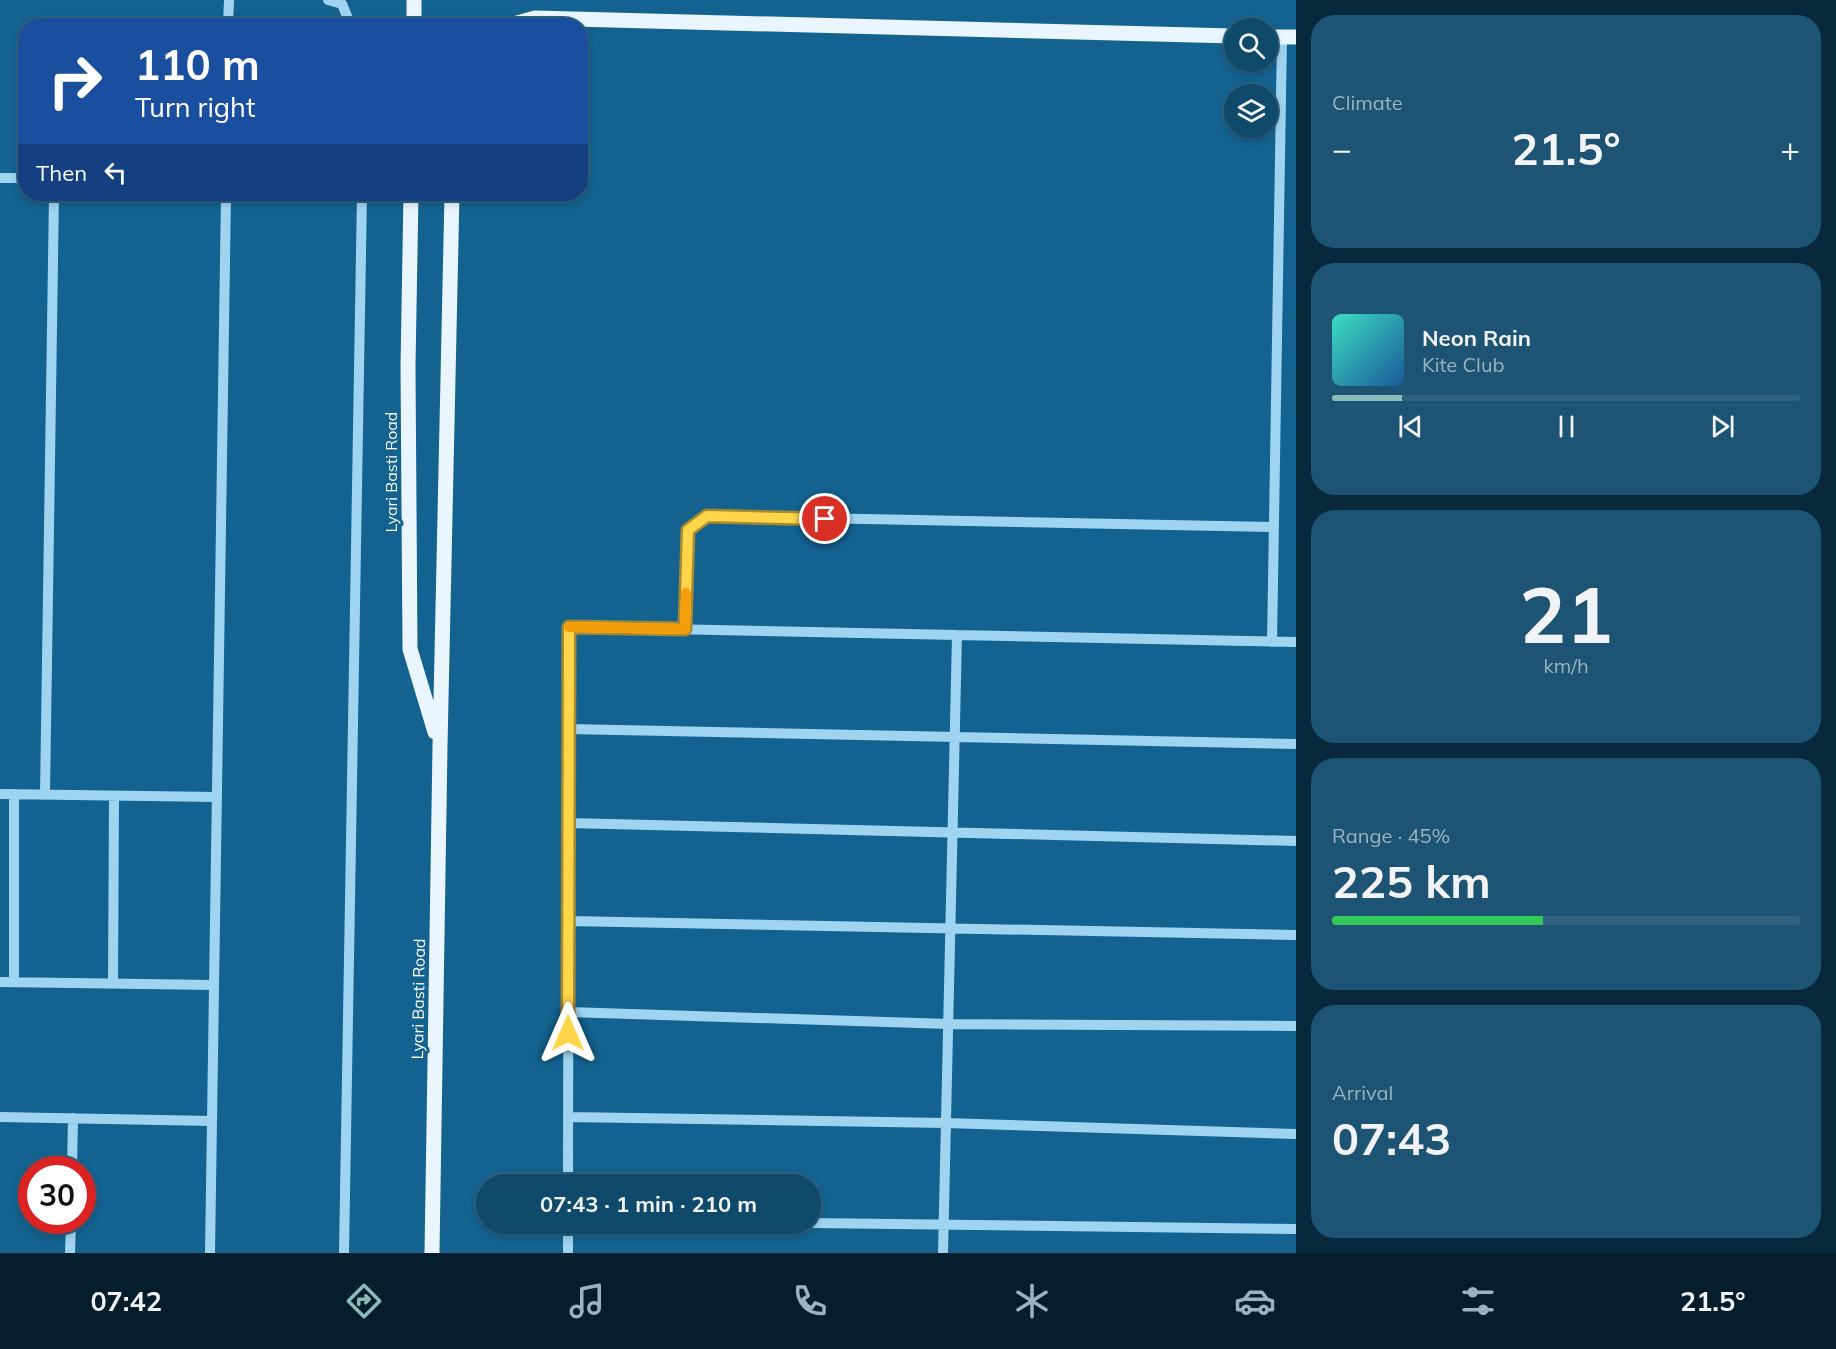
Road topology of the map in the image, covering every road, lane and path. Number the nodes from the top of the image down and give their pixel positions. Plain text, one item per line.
1 (229, 0) edge
2 (327, 0) edge
3 (414, 0) edge
4 (228, 18) edge
5 (348, 18) edge
6 (414, 18) edge
7 (588, 19) edge
8 (1224, 36) edge
9 (1282, 37) edge
10 (0, 178) edge
11 (18, 178) edge
12 (54, 201) edge
13 (226, 201) edge
14 (362, 201) edge
15 (411, 201) edge
16 (452, 201) edge
17 (1274, 527) junction
18 (685, 629) junction
19 (957, 635) junction
20 (1272, 642) junction
21 (1296, 642) edge
22 (568, 729) junction
23 (955, 737) junction
24 (1296, 744) edge
25 (440, 746) junction
26 (0, 794) edge
27 (14, 794) junction
28 (45, 795) junction
29 (114, 795) junction
30 (217, 797) junction
31 (568, 823) junction
32 (953, 832) junction
33 (1296, 841) edge
34 (568, 921) junction
35 (951, 929) junction
36 (1296, 935) edge
37 (0, 982) edge
38 (14, 982) junction
39 (113, 984) junction
40 (214, 986) junction
41 (568, 1012) junction
42 (949, 1024) junction
43 (1296, 1026) edge
44 (568, 1117) junction
45 (0, 1118) edge
46 (73, 1119) junction
47 (212, 1121) junction
48 (946, 1123) junction
49 (1296, 1134) edge
50 (72, 1156) edge
51 (568, 1174) edge
52 (821, 1223) edge
53 (944, 1225) junction
54 (1296, 1229) edge
55 (71, 1234) edge
56 (568, 1234) edge
57 (70, 1253) edge
58 (210, 1253) edge
59 (344, 1253) edge
60 (432, 1253) edge
61 (568, 1253) edge
62 (943, 1253) edge

1 - 4 street
2 - 5 street
3 - 6 main road
7 - 8 main road
9 - 17 street
10 - 11 street
12 - 28 street
13 - 30 street
14 - 59 street
15 - 25 main road, Lyari Basti Road
16 - 25 main road, Lyari Basti Road
17 - 18 street
17 - 20 street
18 - 19 street
18 - 22 street
19 - 20 street
19 - 23 street
20 - 21 street
22 - 23 street
22 - 31 street
23 - 24 street
23 - 32 street
25 - 60 main road, Lyari Basti Road
26 - 27 street
27 - 28 street
27 - 38 street
28 - 29 street
29 - 30 street
29 - 39 street
30 - 40 street
31 - 32 street
31 - 34 street
32 - 33 street
32 - 35 street
34 - 35 street
34 - 41 street
35 - 36 street
35 - 42 street
37 - 38 street
38 - 39 street
39 - 40 street
40 - 47 street
41 - 42 street
41 - 44 street
42 - 43 street
42 - 48 street
44 - 48 street
44 - 51 street
45 - 46 street
46 - 47 street
46 - 50 street
47 - 58 street
48 - 49 street
48 - 53 street
52 - 53 street
53 - 54 street
53 - 62 street
55 - 57 street
56 - 61 street

